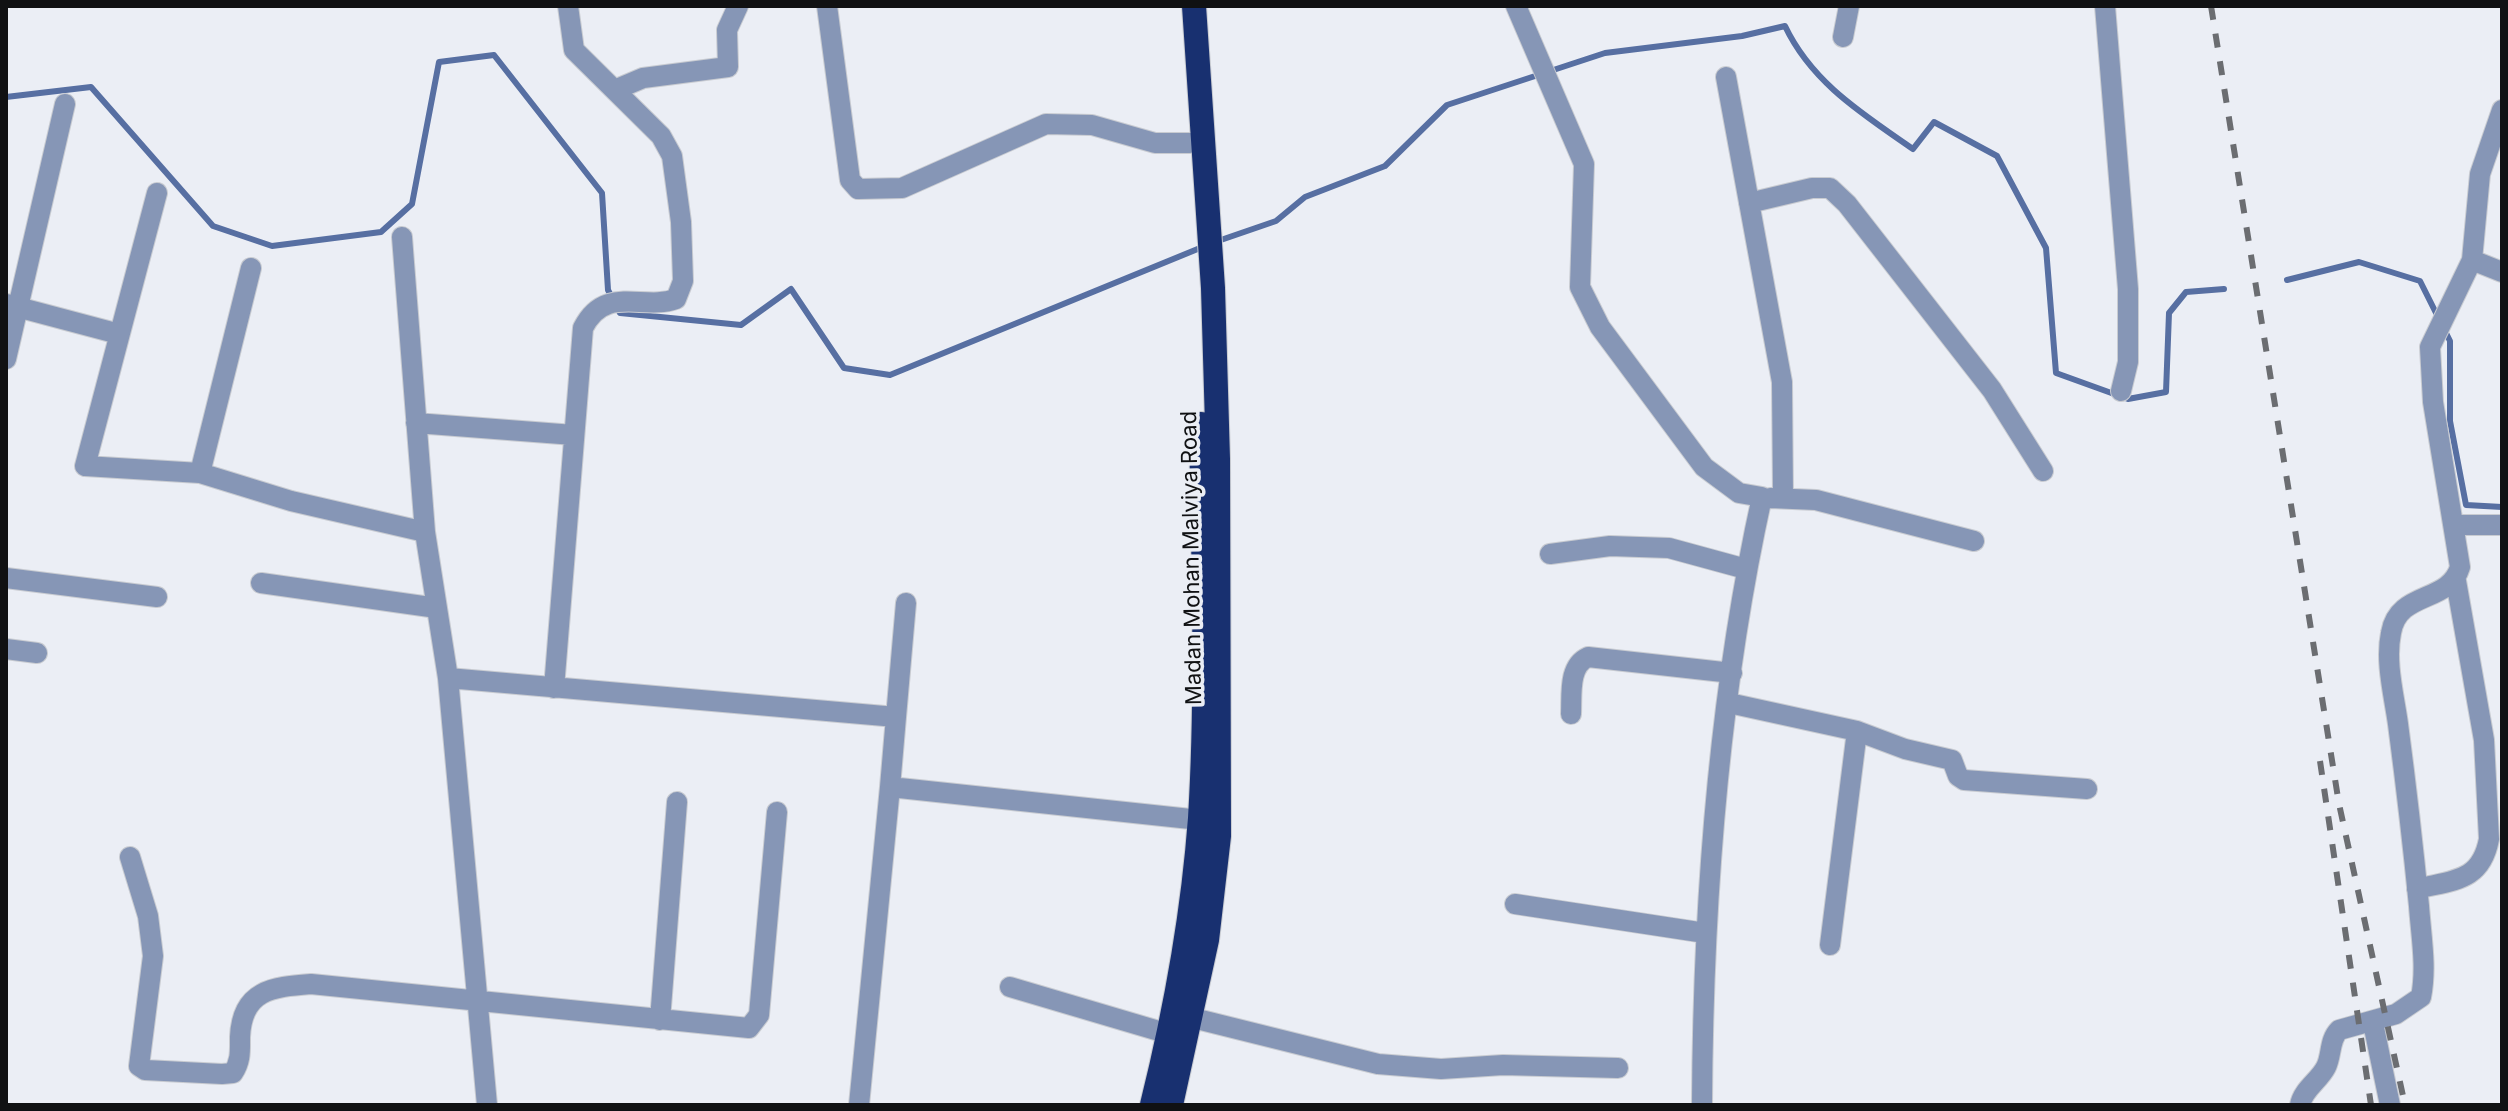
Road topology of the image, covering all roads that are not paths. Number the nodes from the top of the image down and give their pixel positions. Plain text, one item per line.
1 (568, 6) edge
2 (738, 6) edge
3 (827, 6) edge
4 (1179, 6) edge
5 (1194, 6) edge
6 (1516, 6) edge
7 (1849, 6) edge
8 (2105, 6) edge
9 (1843, 37) dead end
10 (1726, 77) dead end
11 (617, 89) junction
12 (65, 104) dead end
13 (2502, 110) edge
14 (1190, 143) junction
15 (157, 193) dead end
16 (1749, 203) junction
17 (1202, 224) junction
18 (402, 237) dead end
19 (2472, 260) junction
20 (251, 268) dead end
21 (2502, 272) edge
22 (1206, 292) junction
23 (12, 306) edge
24 (119, 334) junction
25 (6, 359) edge
26 (2121, 391) dead end
27 (416, 423) junction
28 (574, 435) junction
29 (2043, 471) dead end
30 (200, 473) junction
31 (1762, 497) junction
32 (1783, 498) junction
33 (2454, 525) junction
34 (2502, 525) edge
35 (425, 532) junction
36 (1974, 541) dead end
37 (1550, 554) dead end
38 (1746, 569) junction
39 (6, 578) edge
40 (2456, 581) junction
41 (261, 583) dead end
42 (157, 597) dead end
43 (906, 603) dead end
44 (437, 608) junction
45 (6, 649) edge
46 (37, 653) dead end
47 (1732, 673) junction
48 (448, 678) junction
49 (554, 688) junction
50 (1729, 703) junction
51 (1571, 714) dead end
52 (896, 717) junction
53 (1857, 731) junction
54 (890, 787) junction
55 (2087, 789) dead end
56 (677, 802) dead end
57 (777, 812) dead end
58 (1200, 820) junction
59 (130, 857) dead end
60 (2417, 889) junction
61 (1515, 904) dead end
62 (1705, 933) junction
63 (1830, 945) dead end
64 (1010, 987) dead end
65 (478, 1001) junction
66 (1193, 1018) junction
67 (660, 1020) junction
68 (2373, 1023) junction
69 (1169, 1034) junction
70 (1618, 1068) dead end
71 (487, 1105) edge
72 (859, 1105) edge
73 (1152, 1105) edge
74 (1171, 1105) edge
75 (1702, 1105) edge
76 (2300, 1105) edge
77 (2390, 1105) edge

1 - 11 street
2 - 11 street
3 - 14 street
4 - 14 highway, Madan Mohan Malviya Road
5 - 17 highway, Madan Mohan Malviya Road
6 - 31 street
7 - 9 street
8 - 26 street
10 - 16 street
11 - 28 street
12 - 23 street
13 - 19 street
14 - 17 highway, Madan Mohan Malviya Road
15 - 24 street
16 - 29 street
16 - 32 street
17 - 22 highway, Madan Mohan Malviya Road
18 - 27 street
19 - 21 street
19 - 33 street
20 - 30 street
22 - 58 highway, Madan Mohan Malviya Road
22 - 66 highway, Madan Mohan Malviya Road
23 - 24 street
23 - 25 street
24 - 30 street
27 - 28 street
27 - 35 street
28 - 49 street
30 - 35 street
31 - 32 street
31 - 38 street
32 - 36 street
33 - 34 street
33 - 40 street
35 - 44 street
37 - 38 street
38 - 47 street
39 - 42 street
40 - 60 street
40 - 60 street
41 - 44 street
43 - 52 street
44 - 48 street
45 - 46 street
47 - 50 street
47 - 51 street
48 - 49 street
48 - 65 street
49 - 52 street
50 - 53 street
50 - 62 street
52 - 54 street
53 - 55 street
53 - 63 street
54 - 58 street
54 - 72 street
56 - 67 street
57 - 67 street
58 - 69 highway, Madan Mohan Malviya Road
59 - 65 street
60 - 68 street
61 - 62 street
62 - 75 street
64 - 69 street
65 - 67 street
65 - 71 street
66 - 70 street
66 - 74 highway, Madan Mohan Malviya Road
68 - 76 street
68 - 77 street
69 - 73 highway, Madan Mohan Malviya Road

